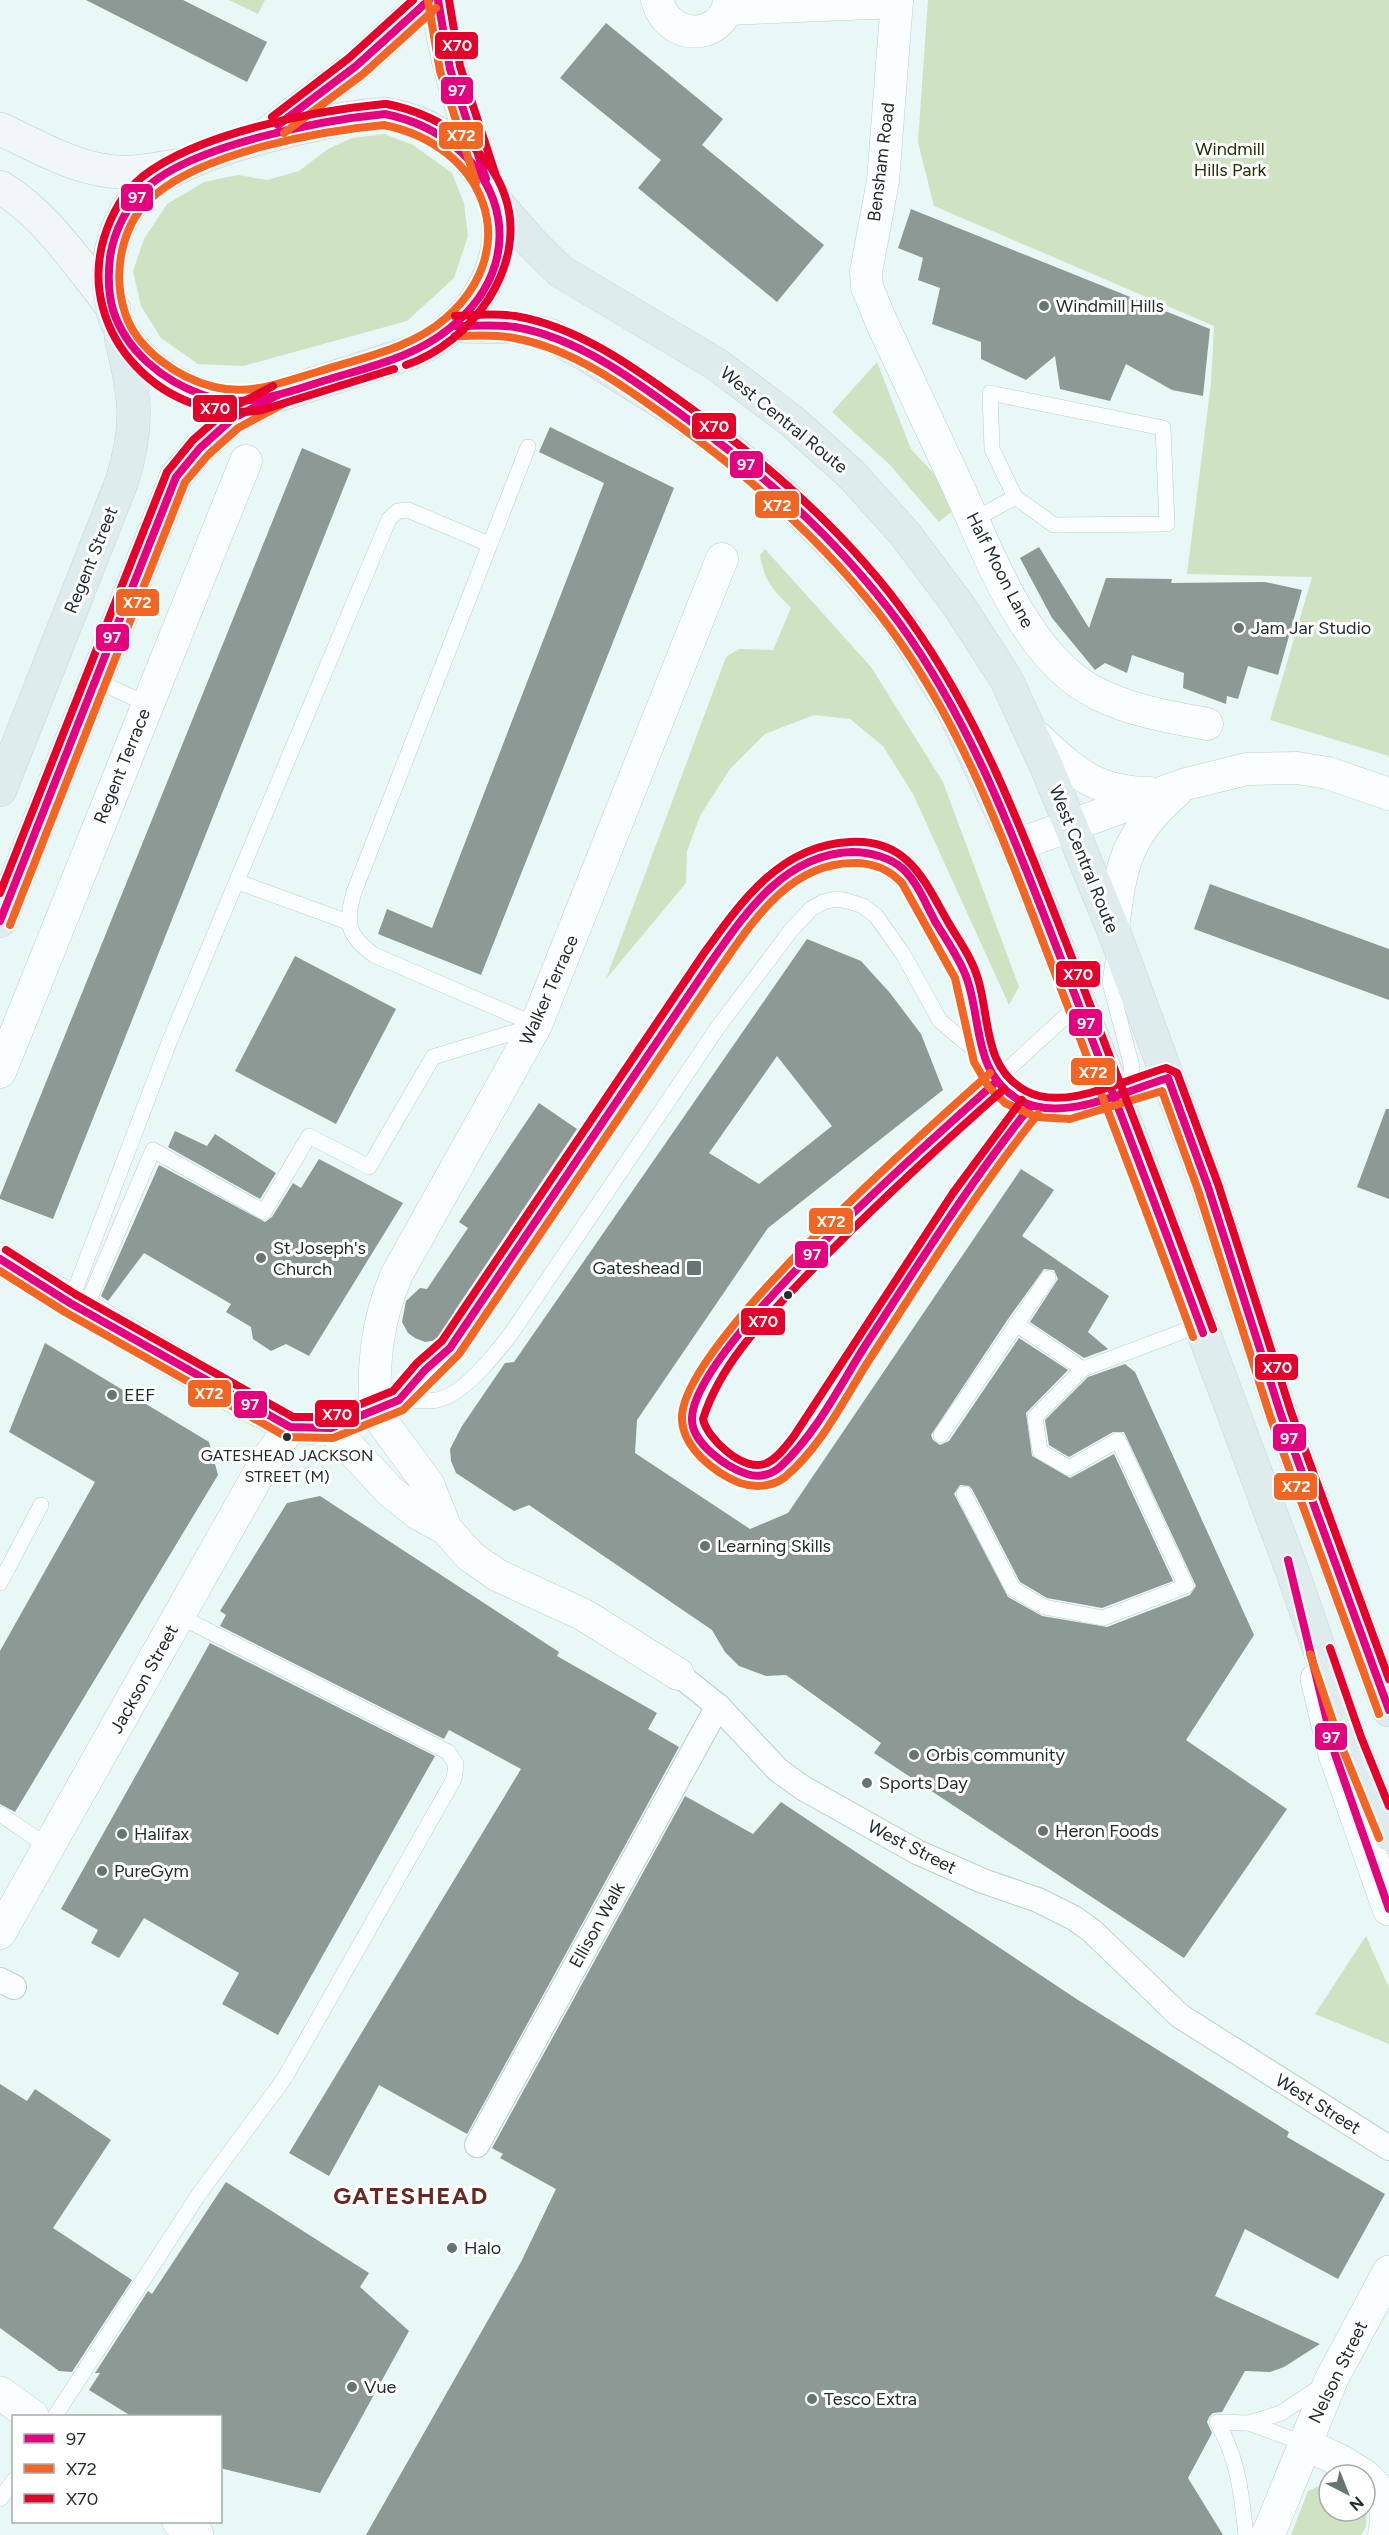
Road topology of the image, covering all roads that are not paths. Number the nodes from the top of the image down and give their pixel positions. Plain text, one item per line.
1 (429, 0) edge
2 (438, 0) edge
3 (657, 0) edge
4 (897, 1) edge
5 (729, 4) edge
6 (0, 129) edge
7 (261, 138) junction
8 (183, 165) junction
9 (0, 187) edge
10 (492, 194) junction
11 (116, 316) junction
12 (881, 321) joint
13 (455, 326) junction
14 (278, 395) junction
15 (528, 447) dead end
16 (246, 461) dead end
17 (1015, 497) junction
18 (974, 520) junction
19 (489, 544) junction
20 (722, 559) dead end
21 (97, 681) junction
22 (147, 704) junction
23 (1207, 723) dead end
24 (1032, 733) junction
25 (1172, 789) junction
26 (0, 790) edge
27 (1389, 794) edge
28 (1071, 826) junction
29 (1017, 845) junction
30 (238, 882) junction
31 (0, 921) edge
32 (348, 922) junction
33 (1115, 933) junction
34 (1079, 1004) junction
35 (536, 1025) junction
36 (981, 1055) junction
37 (0, 1072) edge
38 (1168, 1078) junction
39 (997, 1081) junction
40 (1114, 1095) junction
41 (1030, 1107) junction
42 (0, 1259) edge
43 (1048, 1278) dead end
44 (77, 1307) junction
45 (1016, 1324) junction
46 (1200, 1324) junction
47 (1083, 1369) junction
48 (387, 1406) junction
49 (290, 1427) junction
50 (331, 1428) junction
51 (941, 1435) dead end
52 (964, 1494) dead end
53 (41, 1505) dead end
54 (446, 1529) junction
55 (1293, 1573) junction
56 (0, 1583) edge
57 (179, 1616) junction
58 (678, 1674) joint
59 (718, 1706) junction
60 (1389, 1710) edge
61 (0, 1814) edge
62 (1389, 1834) edge
63 (50, 1848) junction
64 (1389, 1909) edge
65 (0, 1933) edge
66 (477, 2145) dead end
67 (1389, 2148) edge
68 (1389, 2272) edge
69 (1332, 2378) junction
70 (0, 2393) edge
71 (31, 2415) edge
72 (56, 2415) edge
73 (1249, 2423) junction
74 (1303, 2443) junction
75 (1341, 2463) edge
76 (12, 2483) edge
77 (1377, 2488) edge
78 (0, 2499) edge
79 (179, 2523) edge
80 (197, 2535) edge
81 (1246, 2535) edge
82 (1268, 2535) edge
83 (1384, 2535) edge

1 - 7 main road
2 - 10 main road
3 - 5 street
4 - 5 street
4 - 12 street, Bensham Road
6 - 8 main road
7 - 8 highway, Regent Street
7 - 10 highway, West Central Route
8 - 11 highway, Regent Street
9 - 11 main road
10 - 13 highway
10 - 24 highway, West Central Route
11 - 14 highway
11 - 26 highway, Regent Street
12 - 18 street, Half Moon Lane
13 - 14 highway
13 - 29 highway
14 - 21 highway
15 - 19 lane
16 - 22 street, Regent Terrace
17 - 17 lane
17 - 18 lane
18 - 23 street, Half Moon Lane
19 - 30 lane
19 - 32 lane
20 - 35 street, Walker Terrace
21 - 22 lane
21 - 31 highway
22 - 37 street, Regent Terrace
24 - 25 street
24 - 28 highway, West Central Route
25 - 27 street
25 - 28 street
25 - 33 street
28 - 29 street
28 - 33 highway, West Central Route
29 - 34 highway
30 - 32 lane
30 - 44 lane
32 - 35 lane
33 - 38 highway, West Central Route
33 - 40 lane
34 - 39 lane
34 - 40 highway
35 - 44 lane
35 - 48 street, Walker Terrace
36 - 39 lane
36 - 48 lane
36 - 48 lane
38 - 40 lane
38 - 60 highway, West Central Route
39 - 41 lane
39 - 41 lane
40 - 41 lane
40 - 46 highway
42 - 44 street
43 - 45 lane
44 - 49 street
45 - 47 lane
45 - 51 lane
46 - 47 lane
46 - 55 highway
47 - 52 lane
48 - 50 street
48 - 54 street, West Street
49 - 50 street
49 - 57 street, Jackson Street
50 - 54 street, West Street
53 - 56 lane
54 - 58 street, West Street
55 - 62 highway
55 - 64 street
57 - 63 street, Jackson Street
57 - 72 lane
58 - 59 street, West Street
59 - 66 street, Ellison Walk
59 - 67 street, West Street
61 - 63 lane
63 - 65 street, Jackson Street
68 - 69 street, Nelson Street
69 - 73 lane
69 - 74 street, Nelson Street
70 - 71 street
73 - 74 lane
73 - 81 lane
74 - 75 street, Nelson Street
74 - 82 street
76 - 78 lane
77 - 83 street, Nelson Street
79 - 80 street

